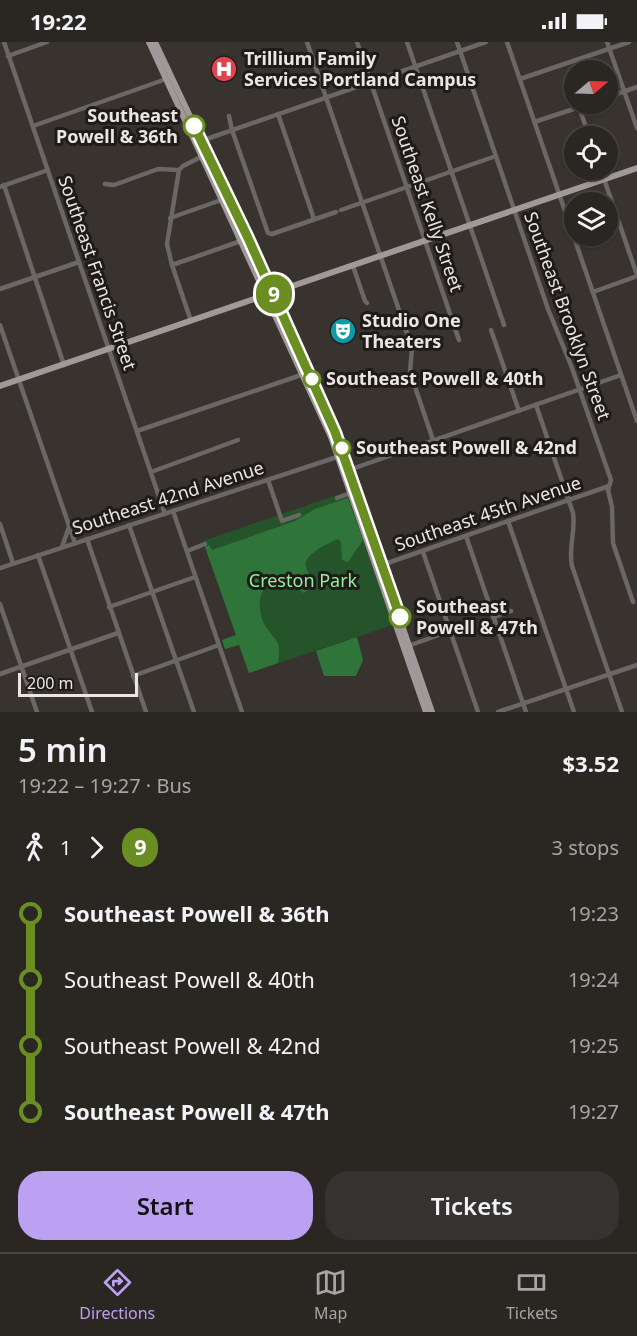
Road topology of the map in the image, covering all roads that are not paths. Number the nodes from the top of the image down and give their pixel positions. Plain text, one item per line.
1 (4, 42) edge
2 (47, 42) edge
3 (149, 42) edge
4 (155, 42) edge
5 (307, 42) edge
6 (357, 42) edge
7 (407, 42) edge
8 (458, 42) edge
9 (486, 42) edge
10 (507, 42) edge
11 (607, 42) edge
12 (629, 42) edge
13 (610, 49) junction
14 (460, 51) junction
15 (8, 56) junction
16 (416, 66) junction
17 (168, 78) junction
18 (520, 80) junction
19 (371, 82) junction
20 (637, 87) edge
21 (624, 91) junction
22 (618, 93) edge
23 (326, 98) junction
24 (564, 112) edge
25 (278, 114) junction
26 (229, 116) dead end
27 (534, 122) junction
28 (33, 126) junction
29 (637, 128) edge
30 (232, 130) junction
31 (191, 135) junction
32 (201, 141) junction
33 (496, 156) junction
34 (201, 157) junction
35 (209, 160) junction
36 (637, 168) edge
37 (48, 170) junction
38 (179, 170) junction
39 (452, 171) junction
40 (618, 174) edge
41 (601, 180) edge
42 (604, 180) edge
43 (105, 184) dead end
44 (2, 186) edge
45 (407, 187) junction
46 (560, 195) junction
47 (224, 199) junction
48 (362, 202) junction
49 (515, 210) junction
50 (170, 218) junction
51 (314, 219) junction
52 (470, 225) junction
53 (241, 241) junction
54 (425, 241) junction
55 (381, 256) junction
56 (79, 262) junction
57 (172, 265) junction
58 (353, 266) junction
59 (637, 275) edge
60 (35, 277) junction
61 (0, 289) edge
62 (593, 292) junction
63 (270, 294) junction
64 (367, 303) dead end
65 (191, 321) junction
66 (0, 324) edge
67 (504, 325) dead end
68 (492, 330) dead end
69 (459, 340) dead end
70 (108, 350) junction
71 (64, 364) junction
72 (306, 374) junction
73 (621, 375) junction
74 (19, 380) junction
75 (0, 386) edge
76 (579, 390) junction
77 (637, 396) edge
78 (629, 399) junction
79 (536, 405) junction
80 (519, 411) junction
81 (637, 421) edge
82 (137, 431) junction
83 (238, 440) dead end
84 (433, 440) junction
85 (341, 456) junction
86 (347, 470) junction
87 (151, 472) junction
88 (268, 480) junction
89 (609, 486) junction
90 (354, 493) junction
91 (337, 498) dead end
92 (569, 500) junction
93 (173, 511) junction
94 (165, 514) junction
95 (299, 515) dead end
96 (508, 521) junction
97 (0, 524) edge
98 (129, 525) junction
99 (69, 527) junction
100 (466, 536) junction
101 (87, 539) junction
102 (75, 543) junction
103 (205, 544) dead end
104 (62, 547) junction
105 (187, 551) junction
106 (423, 552) junction
107 (38, 555) junction
108 (13, 563) junction
109 (379, 566) junction
110 (0, 568) edge
111 (195, 577) junction
112 (153, 592) junction
113 (633, 602) dead end
114 (0, 604) edge
115 (109, 607) junction
116 (511, 611) dead end
117 (493, 617) junction
118 (7, 623) junction
119 (0, 626) edge
120 (450, 631) junction
121 (118, 633) junction
122 (219, 645) junction
123 (407, 646) junction
124 (70, 649) junction
125 (176, 660) junction
126 (637, 665) edge
127 (21, 666) junction
128 (0, 674) edge
129 (609, 674) junction
130 (133, 676) junction
131 (566, 689) junction
132 (523, 704) junction
133 (37, 711) edge
134 (30, 712) edge
135 (92, 712) edge
136 (146, 712) edge
137 (194, 712) edge
138 (242, 712) edge
139 (426, 712) edge
140 (432, 712) edge
141 (478, 712) edge
142 (498, 712) edge
143 (526, 712) edge
144 (574, 712) edge
145 (622, 712) edge

1 - 15 street, Southeast Francis Street
2 - 15 street
3 - 17 main road
4 - 17 main road
5 - 23 street
6 - 19 street, Southeast Kelly Street
7 - 16 street
8 - 14 street, Southeast Brooklyn Street
9 - 14 street
10 - 18 street
11 - 13 street
12 - 13 street
13 - 18 street
13 - 21 street
14 - 16 street
14 - 33 street, Southeast Brooklyn Street
15 - 28 street, Southeast Francis Street
16 - 19 street
16 - 39 street
17 - 28 street
17 - 31 main road
17 - 32 main road
18 - 27 street
19 - 23 street
19 - 45 street, Southeast Kelly Street
20 - 21 street
21 - 22 street
21 - 29 street
23 - 25 street
23 - 48 street
24 - 27 street
25 - 30 street
25 - 51 street
26 - 30 street
27 - 46 street
28 - 37 street, Southeast Francis Street
30 - 32 street
30 - 51 street
31 - 32 main road
31 - 34 main road
32 - 35 main road
33 - 39 street
33 - 49 street, Southeast Brooklyn Street
34 - 35 main road
34 - 38 street
34 - 47 main road
35 - 47 main road
36 - 40 main road
37 - 44 street
37 - 56 street, Southeast Francis Street
38 - 43 street
38 - 50 street
39 - 45 street
39 - 52 street
41 - 46 main road
42 - 59 street
44 - 60 street
45 - 48 street
45 - 54 street, Southeast Kelly Street
46 - 49 main road
46 - 62 street
47 - 50 street
47 - 53 main road
47 - 63 main road
48 - 51 street
48 - 55 street
49 - 52 main road
49 - 76 street, Southeast Brooklyn Street
50 - 57 street
52 - 54 main road
52 - 67 street
53 - 57 street
53 - 63 main road
54 - 55 main road
54 - 69 street, Southeast Kelly Street
55 - 58 main road
55 - 84 street
56 - 60 street
56 - 70 street, Southeast Francis Street
57 - 65 street
58 - 63 main road
58 - 64 street
59 - 62 street
60 - 61 street
60 - 71 street
62 - 73 street
63 - 65 main road
63 - 72 main road
65 - 70 main road
66 - 74 street
68 - 80 street
70 - 71 main road
70 - 82 street, Southeast Francis Street
71 - 74 main road
72 - 82 street
72 - 85 main road
73 - 76 street
73 - 78 street
74 - 75 main road
74 - 99 street
76 - 79 street
76 - 89 street, Southeast Brooklyn Street
77 - 78 street
78 - 81 street
79 - 80 street
79 - 92 street
80 - 84 street
82 - 87 street, Southeast Francis Street
83 - 87 street
84 - 86 street
85 - 86 main road
85 - 88 street, Southeast 42nd Avenue
86 - 90 main road
87 - 94 street, Southeast Francis Street
88 - 93 street, Southeast 42nd Avenue
88 - 95 street
89 - 92 street, Southeast 45th Avenue
89 - 113 street, Southeast Brooklyn Street
90 - 91 street
90 - 109 main road
92 - 96 street, Southeast 45th Avenue
92 - 129 street
93 - 94 street, Southeast 42nd Avenue
93 - 105 street
94 - 98 street, Southeast 42nd Avenue
96 - 100 street, Southeast 45th Avenue
96 - 131 street
97 - 108 street
98 - 101 street, Southeast 42nd Avenue
98 - 112 street
99 - 102 street
99 - 104 street
100 - 106 street, Southeast 45th Avenue
100 - 117 street
101 - 102 street, Southeast 42nd Avenue
101 - 115 street
102 - 104 street, Southeast 42nd Avenue
103 - 105 street
104 - 107 street, Southeast 42nd Avenue
105 - 111 street
106 - 109 street, Southeast 45th Avenue
106 - 120 street
107 - 108 street, Southeast 42nd Avenue
107 - 124 street
108 - 110 street, Southeast 42nd Avenue
109 - 123 main road
111 - 112 street
111 - 122 street
112 - 115 street
112 - 125 street
114 - 118 street
115 - 121 street
116 - 117 street
117 - 132 street
118 - 119 street
118 - 127 street
120 - 123 street
120 - 141 street
121 - 124 street
121 - 130 street
122 - 125 street
122 - 138 street
123 - 139 main road
123 - 140 main road
124 - 127 street
124 - 135 street
125 - 130 street
125 - 137 street
126 - 129 street
127 - 128 street
127 - 133 street
129 - 131 street
129 - 145 street
130 - 136 street
131 - 132 street
131 - 144 street
132 - 142 street
132 - 143 street
133 - 134 street

